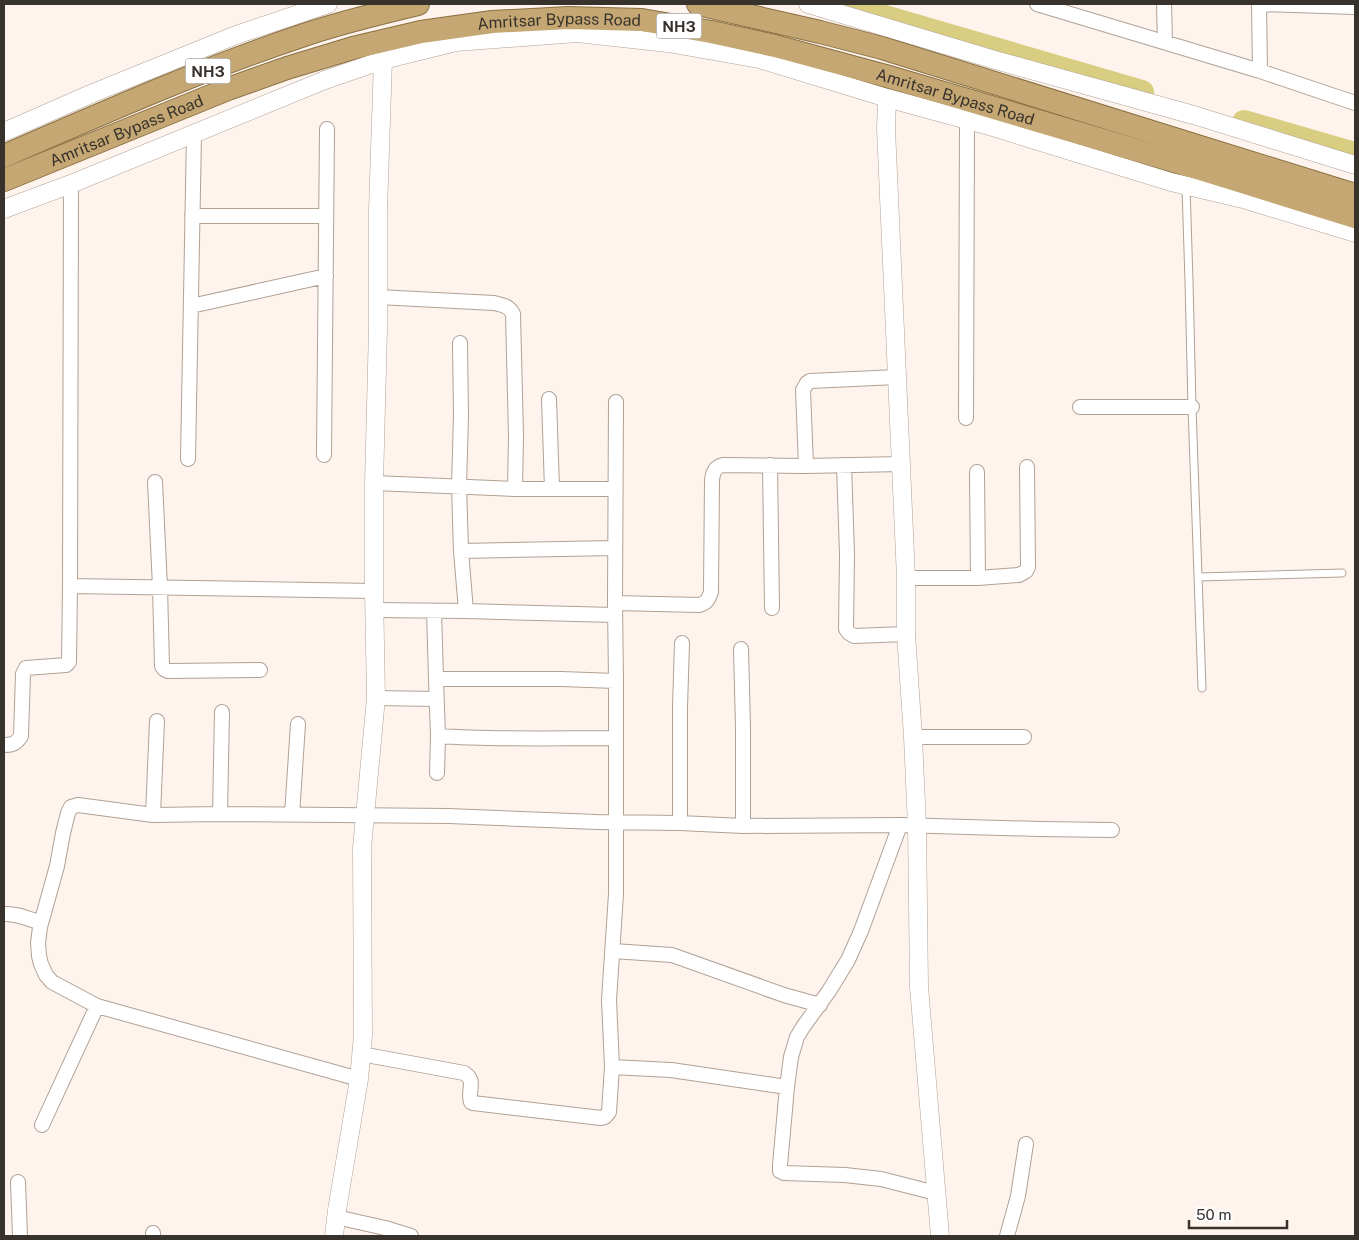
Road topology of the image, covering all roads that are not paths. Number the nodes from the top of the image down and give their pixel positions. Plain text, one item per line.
1 (328, 4) edge
2 (418, 4) edge
3 (698, 4) edge
4 (808, 4) edge
5 (1037, 4) edge
6 (1164, 4) edge
7 (1259, 4) edge
8 (1353, 6) edge
9 (1165, 42) junction
10 (383, 60) junction
11 (1260, 71) junction
12 (887, 98) junction
13 (1355, 103) edge
14 (967, 120) junction
15 (327, 129) dead end
16 (4, 132) edge
17 (194, 134) junction
18 (4, 156) edge
19 (1355, 164) edge
20 (4, 180) edge
21 (71, 184) junction
22 (1186, 186) junction
23 (1355, 195) edge
24 (4, 209) edge
25 (192, 216) junction
26 (326, 216) junction
27 (1355, 217) edge
28 (1355, 234) edge
29 (326, 276) junction
30 (378, 297) junction
31 (191, 306) junction
32 (460, 343) dead end
33 (897, 377) junction
34 (549, 399) dead end
35 (616, 402) dead end
36 (1080, 407) dead end
37 (1192, 407) junction
38 (966, 418) dead end
39 (324, 454) dead end
40 (188, 459) dead end
41 (902, 464) junction
42 (770, 465) junction
43 (844, 465) junction
44 (806, 466) junction
45 (1028, 467) dead end
46 (977, 472) dead end
47 (155, 482) dead end
48 (374, 483) junction
49 (459, 486) junction
50 (516, 489) junction
51 (552, 489) junction
52 (615, 489) junction
53 (615, 548) junction
54 (461, 552) junction
55 (1342, 573) dead end
56 (1198, 577) junction
57 (906, 578) junction
58 (978, 578) junction
59 (70, 586) junction
60 (160, 587) junction
61 (374, 591) junction
62 (772, 608) dead end
63 (615, 609) junction
64 (375, 610) junction
65 (434, 611) junction
66 (466, 611) junction
67 (906, 634) junction
68 (682, 643) dead end
69 (741, 649) dead end
70 (260, 670) dead end
71 (436, 679) junction
72 (616, 681) junction
73 (1202, 688) dead end
74 (376, 698) junction
75 (436, 699) junction
76 (222, 712) dead end
77 (157, 721) dead end
78 (298, 724) dead end
79 (438, 736) junction
80 (913, 736) junction
81 (1024, 737) dead end
82 (616, 738) junction
83 (4, 745) edge
84 (438, 773) dead end
85 (220, 814) junction
86 (153, 815) junction
87 (292, 815) junction
88 (364, 816) junction
89 (616, 822) junction
90 (680, 823) junction
91 (743, 826) junction
92 (908, 826) junction
93 (1112, 830) dead end
94 (4, 914) edge
95 (41, 923) junction
96 (613, 951) junction
97 (820, 1005) junction
98 (97, 1006) junction
99 (361, 1054) junction
100 (612, 1067) junction
101 (359, 1079) junction
102 (787, 1087) junction
103 (42, 1125) dead end
104 (1026, 1144) dead end
105 (18, 1182) dead end
106 (936, 1193) junction
107 (336, 1217) junction
108 (20, 1236) edge
109 (334, 1236) edge
110 (411, 1236) edge
111 (940, 1236) edge
112 (1007, 1236) edge

1 - 16 street
2 - 18 highway, Amritsar Bypass Road / NH3
3 - 23 highway, Amritsar Bypass Road / NH3
4 - 19 street
5 - 9 street
6 - 9 street
7 - 8 street
7 - 11 street
9 - 11 street
10 - 12 street
10 - 17 street
10 - 30 street
11 - 13 street
12 - 14 street
12 - 33 street
14 - 22 street
14 - 38 street
15 - 26 street
17 - 21 street
17 - 25 street
20 - 27 highway, Amritsar Bypass Road / NH3
21 - 24 street
21 - 59 street
22 - 28 street
22 - 37 lane
25 - 26 street
25 - 31 street
26 - 29 street
29 - 31 street
29 - 39 street
30 - 48 street
30 - 50 street
31 - 40 street
32 - 49 street
33 - 41 street
33 - 44 street
34 - 51 street
35 - 52 street
36 - 37 street
37 - 56 lane
41 - 43 street
41 - 57 street
42 - 44 street
42 - 62 street
42 - 63 street
43 - 44 street
43 - 67 street
45 - 58 street
46 - 58 street
47 - 60 street
48 - 49 street
48 - 61 street
49 - 50 street
49 - 54 street
50 - 51 street
51 - 52 street
52 - 53 street
53 - 54 street
53 - 63 street
54 - 66 street
55 - 56 lane
56 - 73 lane
57 - 58 street
57 - 67 street
59 - 60 street
59 - 83 street
60 - 61 street
60 - 70 street
61 - 64 street
63 - 66 street
63 - 72 street
64 - 65 street
64 - 74 street
65 - 66 street
65 - 71 street
67 - 80 street
68 - 90 street
69 - 91 street
71 - 72 street
71 - 75 street
72 - 82 street
74 - 75 street
74 - 88 street
75 - 79 street
76 - 85 street
77 - 86 street
78 - 87 street
79 - 82 street
79 - 84 street
80 - 81 street
80 - 92 street
82 - 89 street
85 - 86 street
85 - 87 street
86 - 95 street
87 - 88 street
88 - 89 street
88 - 99 street
89 - 90 street
89 - 96 street
90 - 91 street
91 - 92 street
92 - 93 street
92 - 97 street
92 - 106 street
94 - 95 street
95 - 98 street
96 - 97 street
96 - 100 street
97 - 102 street
98 - 101 street
98 - 103 street
99 - 100 street
99 - 101 street
100 - 102 street
101 - 107 street
102 - 106 street
104 - 112 street
105 - 108 street
106 - 111 street
107 - 109 street
107 - 110 street

